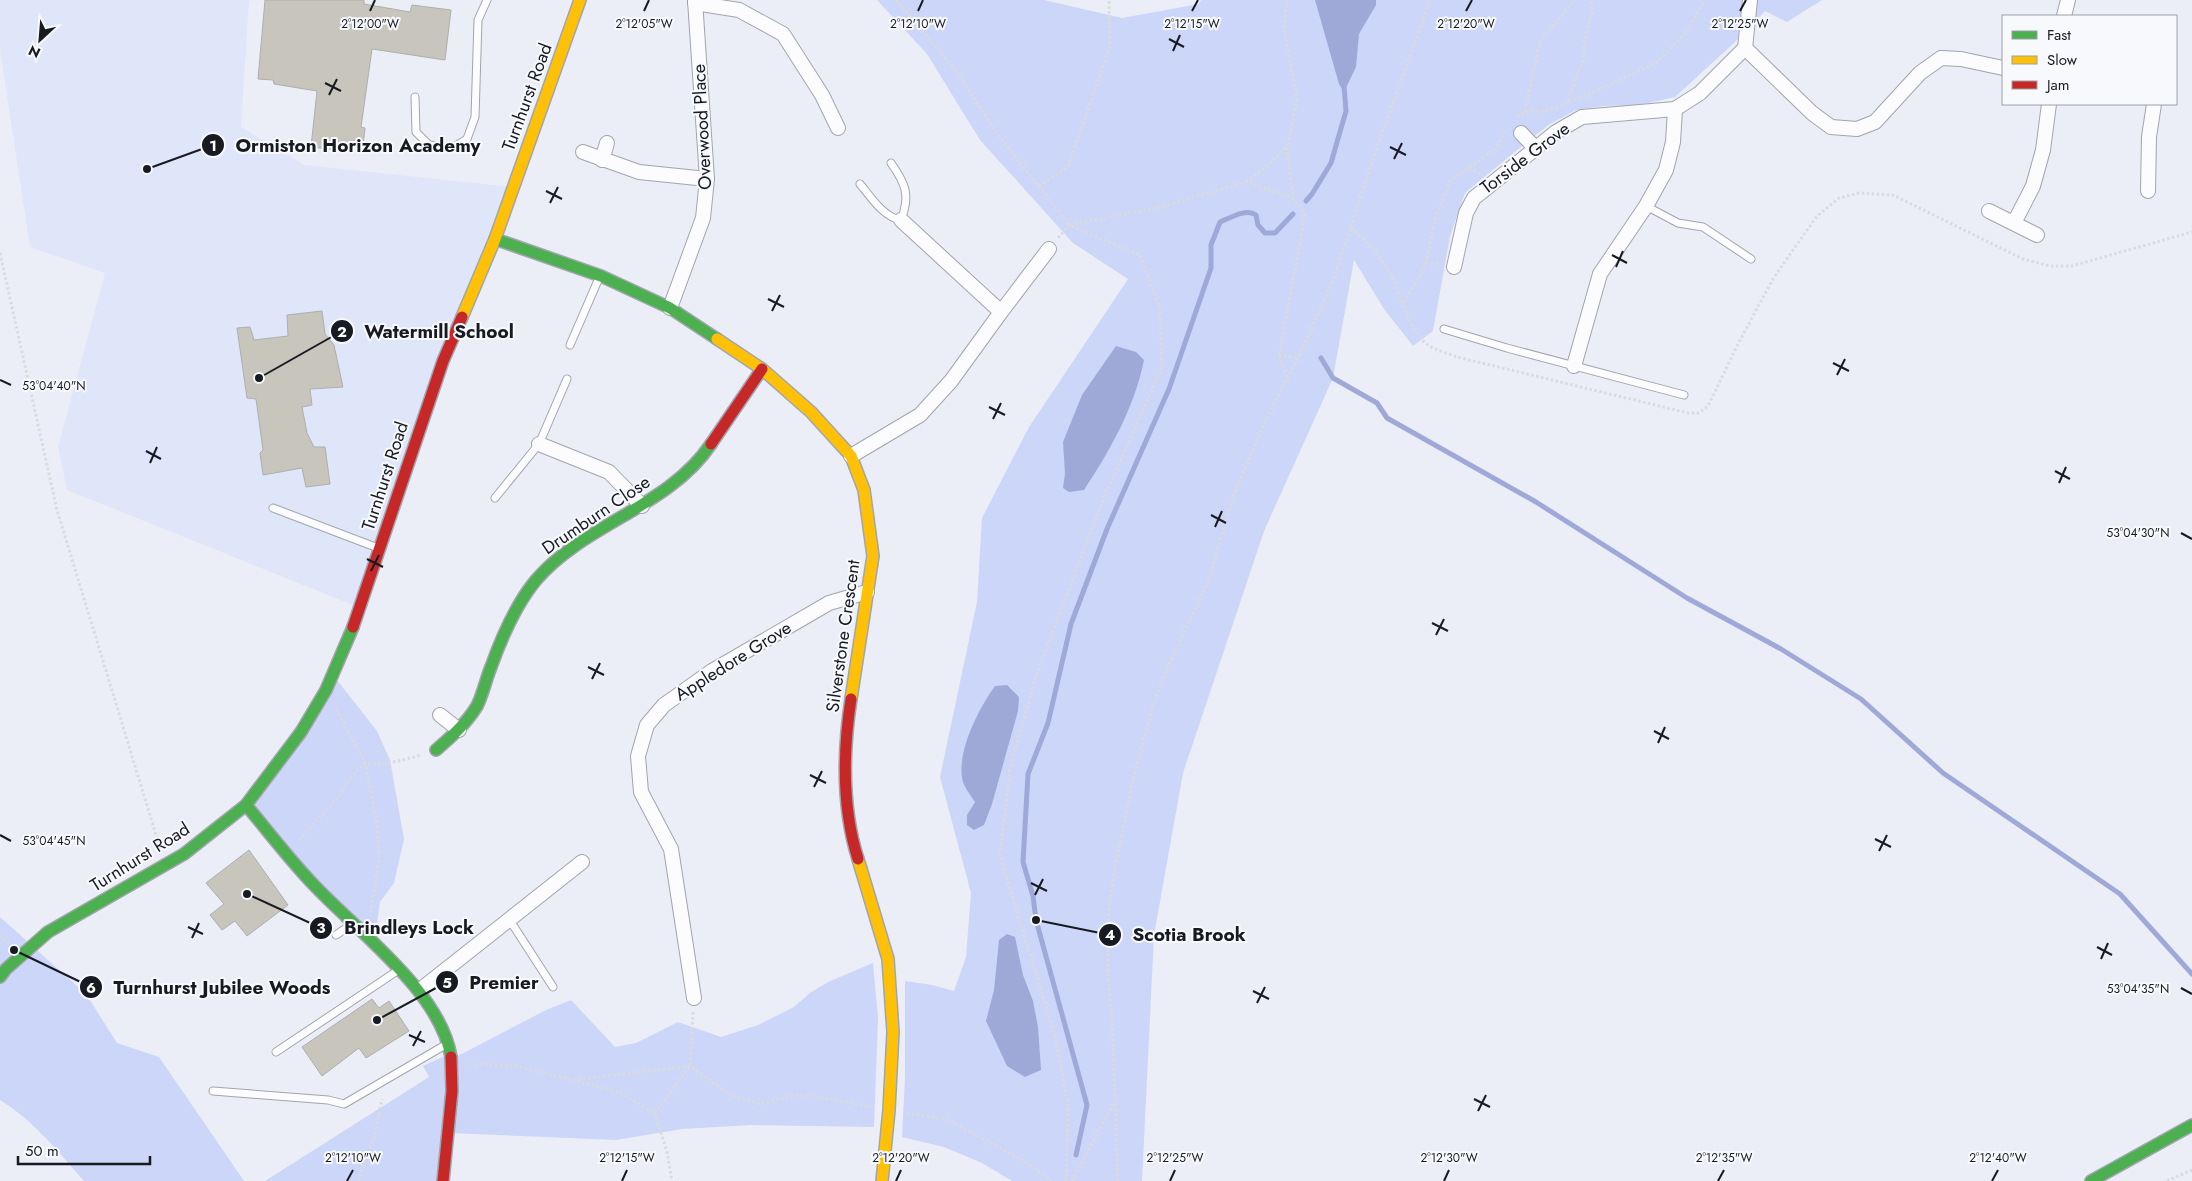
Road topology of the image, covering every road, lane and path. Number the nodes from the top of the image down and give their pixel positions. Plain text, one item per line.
1 (486, 0) edge
2 (580, 0) edge
3 (896, 0) edge
4 (1109, 0) edge
5 (1287, 0) edge
6 (1430, 0) edge
7 (1575, 0) edge
8 (1590, 0) edge
9 (1705, 0) edge
10 (1750, 0) edge
11 (2068, 0) edge
12 (695, 1) edge
13 (2064, 15) edge
14 (1745, 48) junction
15 (2002, 68) edge
16 (415, 97) dead end
17 (1568, 100) junction
18 (2049, 105) edge
19 (2154, 105) edge
20 (1675, 109) junction
21 (1525, 111) junction
22 (1511, 123) dead end
23 (838, 128) dead end
24 (1507, 129) dead end
25 (1521, 133) dead end
26 (607, 143) dead end
27 (1288, 146) junction
28 (1536, 149) junction
29 (583, 152) dead end
30 (602, 160) junction
31 (891, 163) dead end
32 (707, 178) junction
33 (1246, 182) junction
34 (860, 184) dead end
35 (1039, 186) junction
36 (2148, 191) dead end
37 (1292, 198) junction
38 (1646, 206) junction
39 (1989, 211) dead end
40 (901, 220) junction
41 (2014, 223) junction
42 (1069, 225) junction
43 (1351, 228) junction
44 (2192, 232) edge
45 (2037, 234) dead end
46 (495, 239) junction
47 (1049, 249) joint
48 (0, 253) edge
49 (1751, 259) dead end
50 (1454, 267) dead end
51 (600, 276) junction
52 (1403, 302) junction
53 (670, 308) junction
54 (1001, 312) junction
55 (1444, 329) dead end
56 (570, 345) dead end
57 (1279, 355) junction
58 (1298, 358) junction
59 (1574, 366) junction
60 (762, 369) junction
61 (1287, 377) junction
62 (567, 379) dead end
63 (1684, 395) dead end
64 (539, 444) junction
65 (851, 456) junction
66 (495, 498) dead end
67 (642, 506) junction
68 (274, 508) dead end
69 (380, 549) junction
70 (867, 592) junction
71 (326, 690) junction
72 (440, 715) dead end
73 (459, 730) junction
74 (436, 750) joint
75 (365, 762) junction
76 (246, 805) junction
77 (286, 854) junction
78 (582, 862) dead end
79 (165, 865) junction
80 (509, 919) junction
81 (352, 923) junction
82 (336, 935) dead end
83 (366, 938) junction
84 (399, 970) junction
85 (0, 977) edge
86 (553, 987) dead end
87 (420, 990) junction
88 (694, 998) joint
89 (449, 1043) junction
90 (276, 1052) dead end
91 (452, 1063) junction
92 (690, 1066) junction
93 (574, 1080) junction
94 (213, 1091) dead end
95 (382, 1099) dead end
96 (1115, 1100) junction
97 (889, 1110) junction
98 (655, 1114) junction
99 (2192, 1125) edge
100 (2192, 1170) edge
101 (358, 1181) edge
102 (443, 1181) edge
103 (672, 1181) edge
104 (882, 1181) edge
105 (1052, 1181) edge
106 (1066, 1181) edge
107 (1072, 1181) edge
108 (1118, 1181) edge
109 (2091, 1181) edge
110 (2167, 1181) edge

1 - 16 lane
2 - 46 street, Turnhurst Road
3 - 35 path
4 - 35 path
5 - 27 path
6 - 43 path
7 - 21 path
8 - 17 path
9 - 17 path
10 - 14 street
11 - 13 street
12 - 23 street
12 - 32 street, Overwood Place
14 - 15 street
14 - 20 street, Torside Grove
17 - 21 path
18 - 41 street
19 - 36 street
20 - 28 street, Torside Grove
20 - 38 street
21 - 22 path
24 - 52 path
25 - 28 street
26 - 30 street
27 - 33 path
27 - 37 path
28 - 50 street, Torside Grove
29 - 30 street
30 - 32 street
31 - 40 lane
32 - 53 street, Overwood Place
33 - 37 path
33 - 42 path
34 - 40 lane
35 - 42 path
37 - 57 path
38 - 49 lane
38 - 59 street
39 - 41 street
40 - 54 street
41 - 45 street
42 - 47 path
42 - 106 path
43 - 52 path
43 - 58 path
44 - 52 path
46 - 51 street, Silverstone Crescent
46 - 69 street, Turnhurst Road
47 - 54 street
48 - 79 path
51 - 53 street, Silverstone Crescent
51 - 56 lane
53 - 60 street, Silverstone Crescent
54 - 65 street
55 - 59 lane
57 - 58 path
57 - 61 path
58 - 61 path
59 - 63 lane
60 - 65 street, Silverstone Crescent
60 - 67 street, Drumburn Close
61 - 96 path
62 - 64 lane
64 - 66 lane
64 - 67 street
65 - 70 street, Silverstone Crescent
67 - 73 street, Drumburn Close
68 - 69 lane
69 - 71 street, Turnhurst Road
70 - 88 street, Appledore Grove
70 - 97 street, Silverstone Crescent
71 - 75 path
71 - 76 street, Turnhurst Road
72 - 73 street
73 - 74 street, Drumburn Close
74 - 75 path
75 - 77 path
75 - 83 path
76 - 77 street
76 - 79 street, Turnhurst Road
77 - 81 street
78 - 80 street
79 - 85 street, Turnhurst Road
80 - 86 lane
80 - 87 street
81 - 82 lane
81 - 83 street
83 - 84 street
84 - 87 street
84 - 90 lane
87 - 89 street
88 - 92 path
89 - 91 street
89 - 94 lane
91 - 93 path
91 - 102 street
92 - 93 path
92 - 97 path
92 - 98 path
93 - 98 path
95 - 101 path
96 - 107 path
96 - 108 path
97 - 104 street, Silverstone Crescent
97 - 105 path
98 - 103 path
99 - 109 street
100 - 110 path

